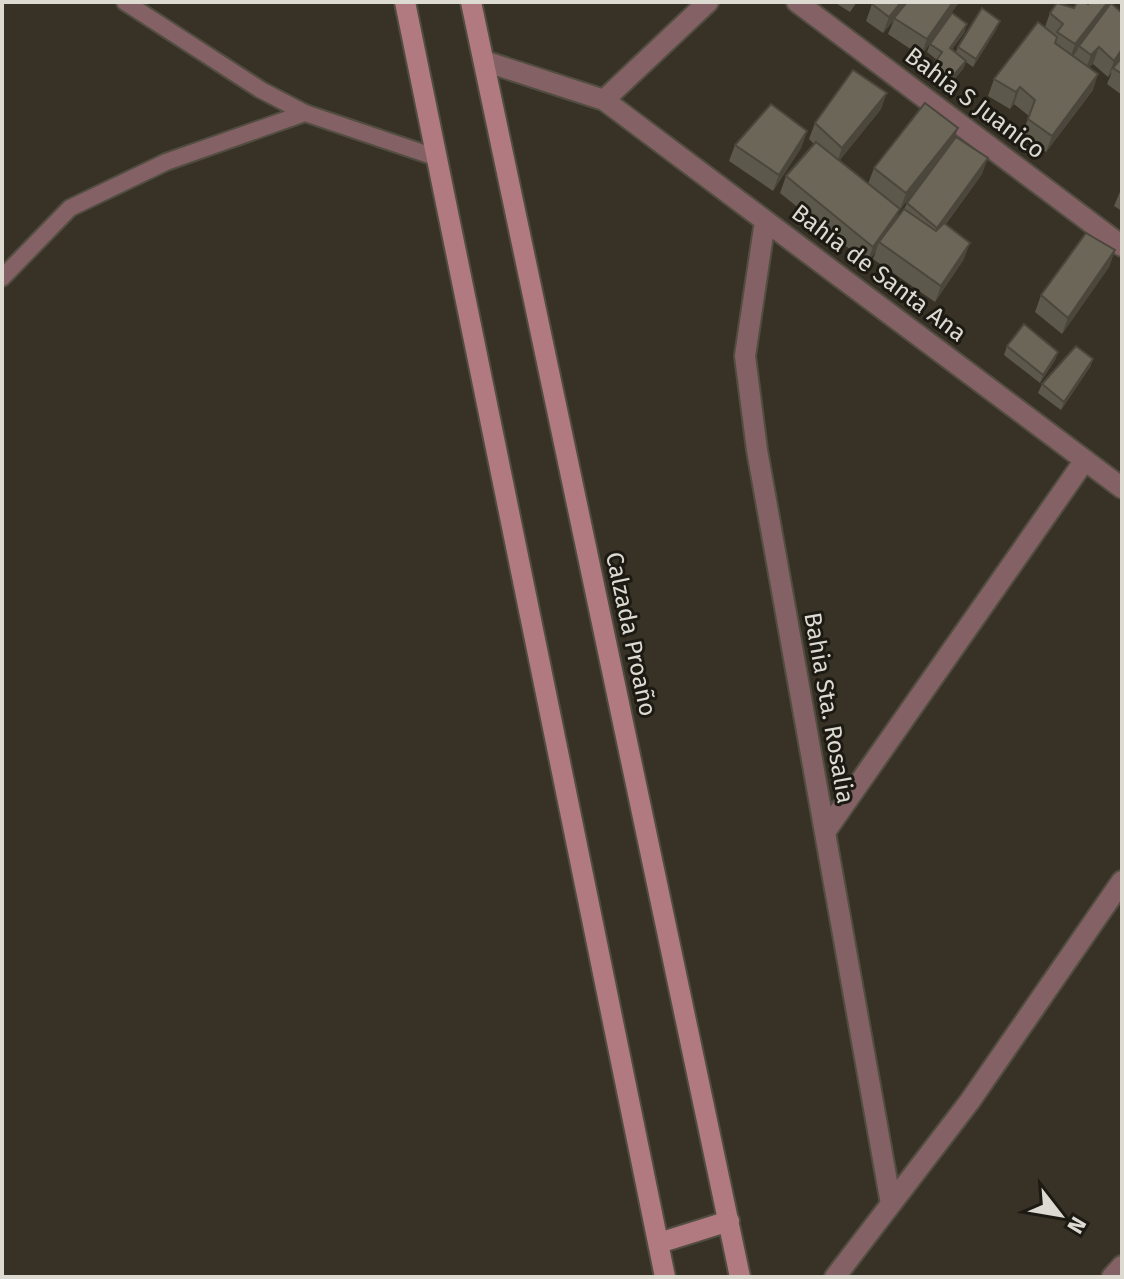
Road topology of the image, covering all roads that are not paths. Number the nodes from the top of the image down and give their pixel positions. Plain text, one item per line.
1 (125, 2) edge
2 (405, 2) edge
3 (471, 2) edge
4 (708, 2) edge
5 (797, 2) edge
6 (484, 61) junction
7 (604, 100) junction
8 (305, 113) junction
9 (438, 158) junction
10 (765, 221) junction
11 (1122, 246) edge
12 (2, 278) edge
13 (1085, 460) junction
14 (1122, 488) edge
15 (825, 832) junction
16 (1122, 881) edge
17 (891, 1204) junction
18 (729, 1221) junction
19 (659, 1243) junction
20 (1122, 1266) edge
21 (665, 1277) edge
22 (740, 1277) edge
23 (835, 1277) edge
24 (1112, 1277) edge

1 - 8 lane
2 - 9 main road
3 - 6 main road, Calzada Proaño
4 - 7 street
5 - 11 street, Bahia S Juanico
6 - 7 street, Bahia de Santa Ana
6 - 18 main road, Calzada Proaño
7 - 10 street, Bahia de Santa Ana
8 - 9 lane
8 - 12 lane
9 - 19 main road
10 - 13 street, Bahia de Santa Ana
10 - 15 street, Bahia Sta. Rosalia
13 - 14 street, Bahia de Santa Ana
13 - 15 street
15 - 17 street, Bahia Sta. Rosalia
16 - 17 street
17 - 23 street
18 - 19 main road
18 - 22 main road, Calzada Proaño
19 - 21 main road
20 - 24 street

